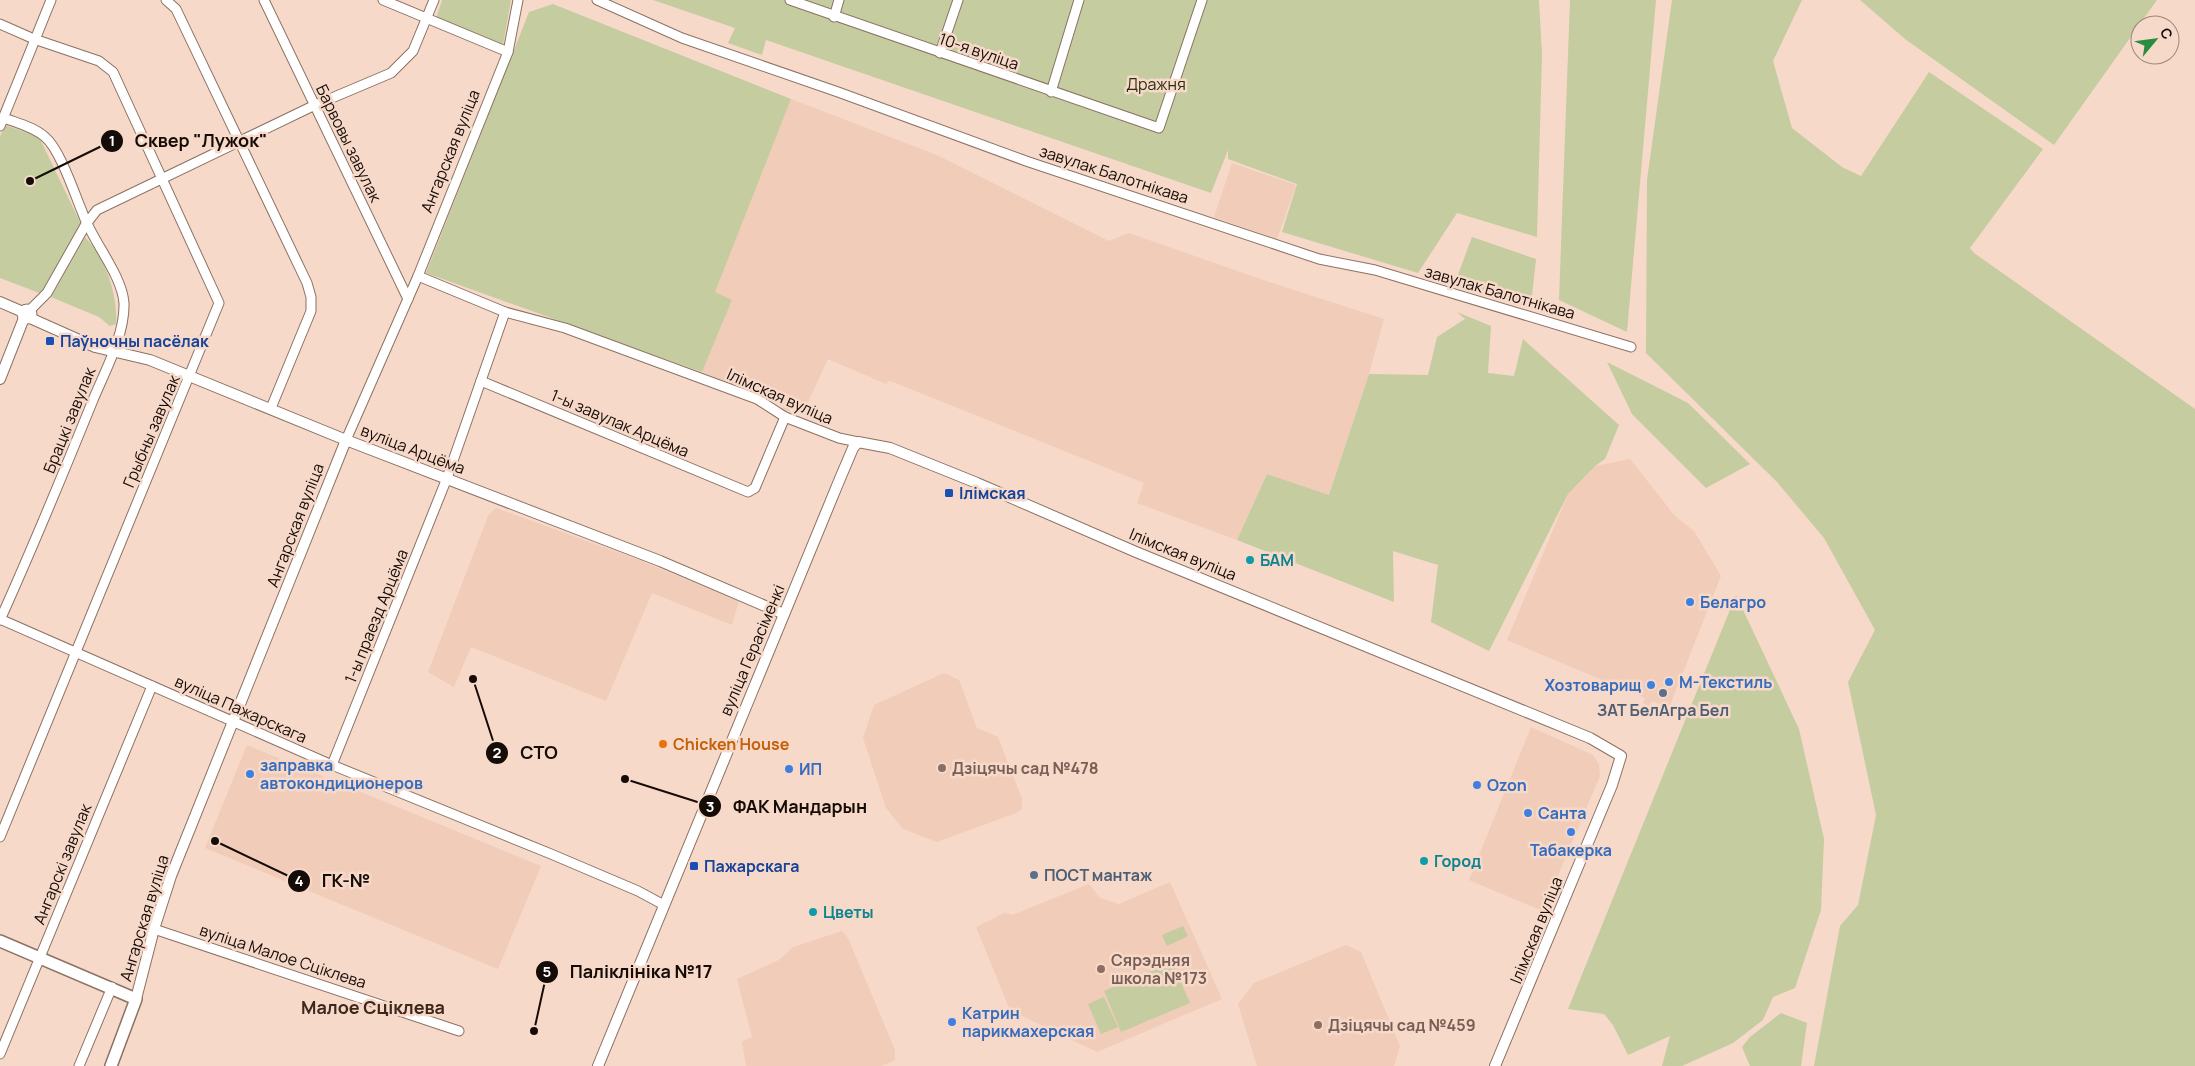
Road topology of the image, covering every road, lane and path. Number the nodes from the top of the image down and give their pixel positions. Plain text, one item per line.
1 (51, 0) edge
2 (166, 0) edge
3 (264, 0) edge
4 (383, 0) edge
5 (434, 0) edge
6 (518, 0) edge
7 (597, 0) edge
8 (790, 0) edge
9 (839, 0) edge
10 (958, 0) edge
11 (1079, 0) edge
12 (1202, 0) edge
13 (834, 17) junction
14 (428, 18) junction
15 (0, 24) edge
16 (34, 39) junction
17 (508, 52) junction
18 (940, 53) junction
19 (1051, 92) junction
20 (313, 106) junction
21 (2, 122) edge
22 (239, 143) junction
23 (162, 179) junction
24 (86, 224) junction
25 (418, 276) junction
26 (408, 299) junction
27 (0, 302) edge
28 (505, 312) junction
29 (26, 315) junction
30 (1631, 347) dead end
31 (113, 350) junction
32 (190, 377) junction
33 (0, 379) edge
34 (481, 381) junction
35 (271, 408) junction
36 (785, 417) junction
37 (346, 440) junction
38 (858, 442) junction
39 (447, 478) junction
40 (784, 614) junction
41 (0, 619) edge
42 (75, 654) junction
43 (152, 686) junction
44 (234, 722) junction
45 (332, 765) junction
46 (0, 837) edge
47 (664, 905) junction
48 (154, 929) junction
49 (0, 941) edge
50 (40, 957) junction
51 (112, 987) junction
52 (136, 999) junction
53 (459, 1031) dead end
54 (0, 1054) edge
55 (79, 1066) edge
56 (111, 1066) edge
57 (598, 1066) edge
58 (1495, 1066) edge

1 - 16 street
2 - 22 street
3 - 20 street, Барвовы завулак
4 - 14 street
5 - 14 street
6 - 17 street, Ангарская вуліца
7 - 30 street, завулак Балотнікава
8 - 13 street, 10-я вуліца
9 - 13 street
10 - 18 street
11 - 19 street
12 - 19 street, 10-я вуліца
13 - 18 street, 10-я вуліца
14 - 17 street
14 - 20 street
15 - 16 street, Грыбны завулак
16 - 21 street
16 - 23 street, Грыбны завулак
17 - 25 street, Ангарская вуліца
18 - 19 street, 10-я вуліца
20 - 22 street
20 - 26 street, Барвовы завулак
21 - 24 street, Брацкі завулак
22 - 23 street
22 - 35 street
23 - 24 street
23 - 32 street, Грыбны завулак
24 - 29 street
24 - 31 street, Брацкі завулак
25 - 26 street, Ангарская вуліца
25 - 28 street, Ілімская вуліца
26 - 37 street, Ангарская вуліца
27 - 29 street, вуліца Арцёма
28 - 34 street
28 - 36 street, Ілімская вуліца
29 - 31 street, вуліца Арцёма
29 - 33 street
31 - 32 street, вуліца Арцёма
31 - 41 street, Брацкі завулак
32 - 35 street, вуліца Арцёма
32 - 42 street, Грыбны завулак
34 - 36 street, 1-ы завулак Арцёма
34 - 39 street
35 - 37 street, вуліца Арцёма
36 - 38 street, Ілімская вуліца
37 - 39 street, вуліца Арцёма
37 - 44 street, Ангарская вуліца
38 - 40 street, вуліца Герасіменкі
38 - 58 street, Ілімская вуліца
39 - 40 street, вуліца Арцёма
39 - 45 street, 1-ы праезд Арцёма
40 - 47 street, вуліца Герасіменкі
41 - 42 street, вуліца Пажарскага
42 - 43 street, вуліца Пажарскага
42 - 46 street, Грыбны завулак
43 - 44 street, вуліца Пажарскага
43 - 50 street, Ангарскі завулак
44 - 45 street, вуліца Пажарскага
44 - 48 street, Ангарская вуліца
45 - 47 street, вуліца Пажарскага
47 - 57 street, вуліца Герасіменкі
48 - 52 street, Ангарская вуліца
48 - 53 street, вуліца Малое Сціклева
49 - 50 main road
50 - 51 main road
50 - 54 street, Ангарскі завулак
51 - 52 main road
51 - 55 street
52 - 56 main road, Ангарская вуліца

